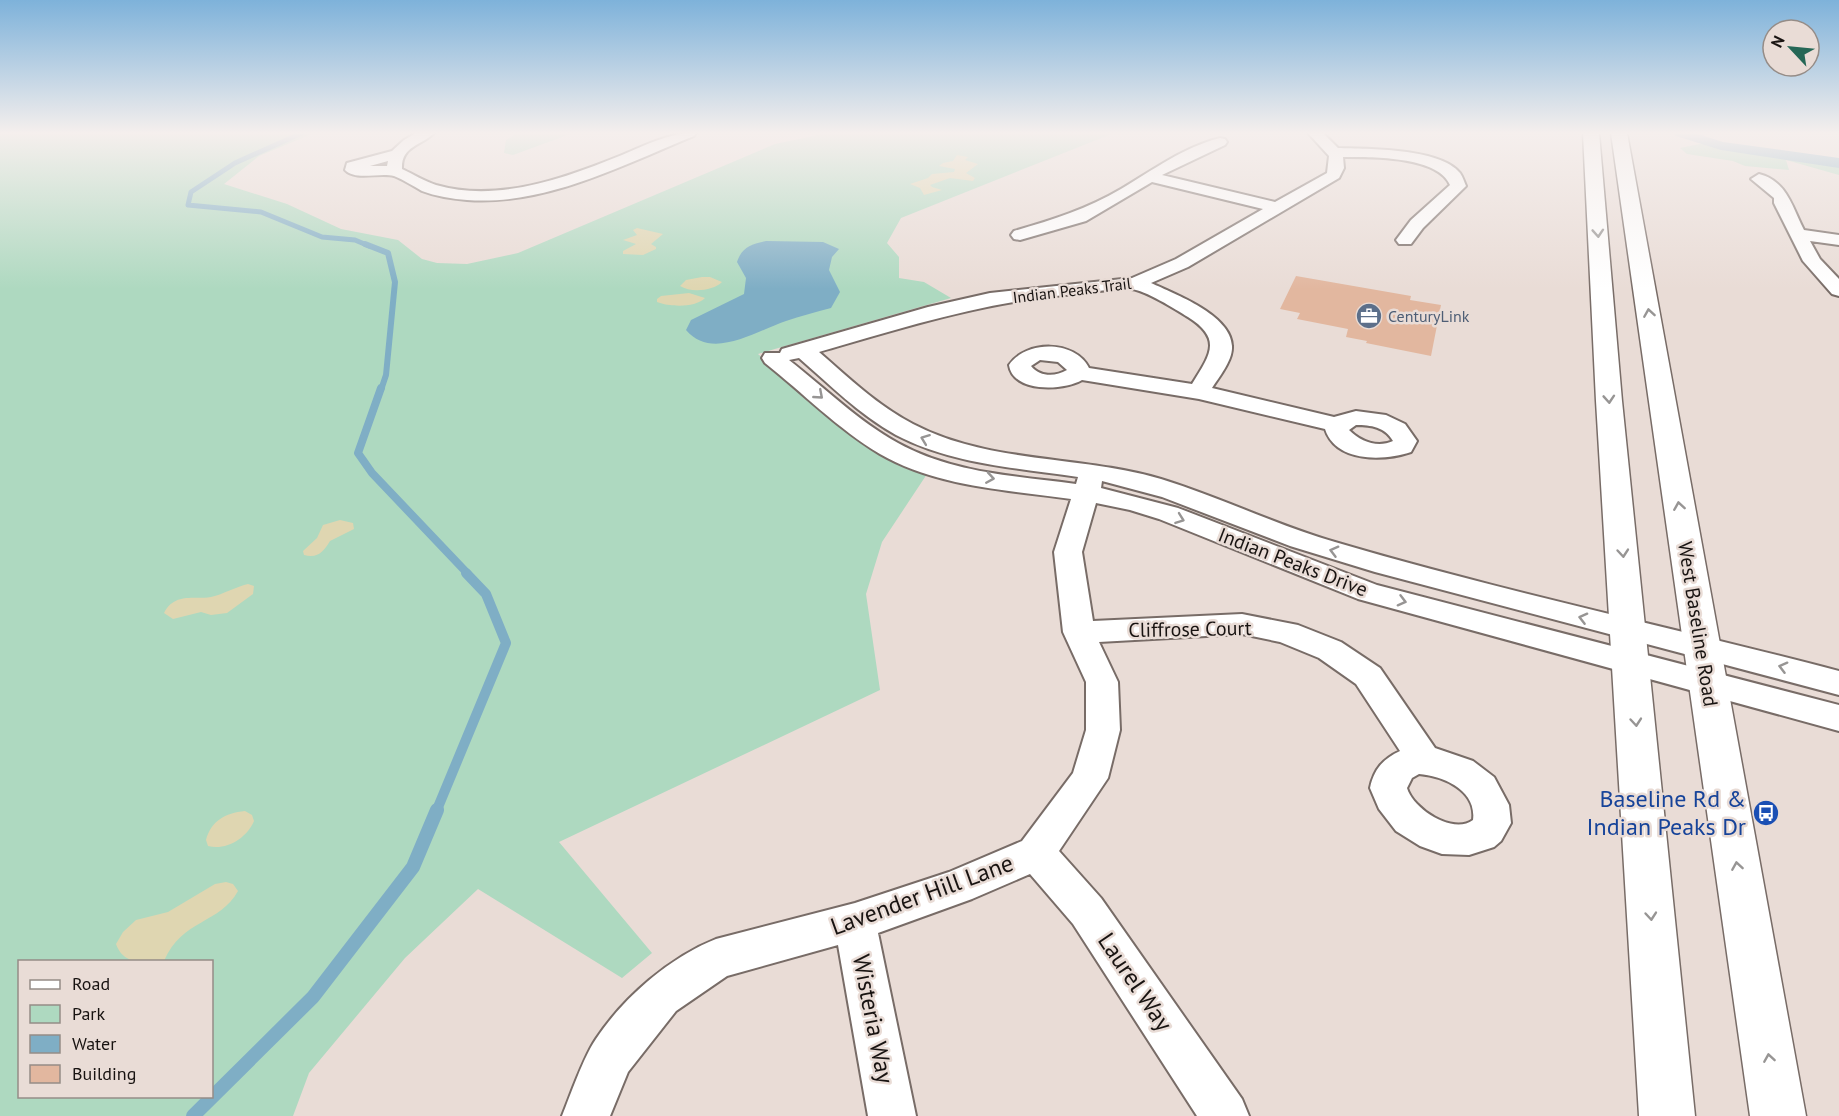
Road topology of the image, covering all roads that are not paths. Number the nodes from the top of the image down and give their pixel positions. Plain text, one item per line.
1 (423, 185) edge
2 (554, 185) edge
3 (1136, 185) edge
4 (1184, 185) edge
5 (1318, 185) edge
6 (1458, 185) edge
7 (1594, 185) edge
8 (1627, 185) edge
9 (1770, 185) edge
10 (1278, 208) junction
11 (1798, 234) junction
12 (1020, 235) dead end
13 (1405, 240) dead end
14 (1839, 240) edge
15 (1135, 283) junction
16 (1839, 290) edge
17 (803, 350) junction
18 (773, 358) joint
19 (1078, 373) dead end
20 (1199, 392) junction
21 (1338, 425) dead end
22 (1089, 482) junction
23 (1079, 632) junction
24 (1630, 646) junction
25 (1705, 665) junction
26 (1839, 683) edge
27 (1839, 718) edge
28 (1424, 760) dead end
29 (1036, 853) junction
30 (855, 922) junction
31 (586, 1116) edge
32 (892, 1116) edge
33 (1226, 1116) edge
34 (1667, 1116) edge
35 (1778, 1116) edge

1 - 2 street
3 - 12 street
4 - 10 street
5 - 10 street, Indian Peaks Trail
6 - 13 street
7 -> 24 main road
25 -> 8 main road, West Baseline Road
9 - 11 street
10 - 15 street, Indian Peaks Trail
11 - 14 street
11 - 16 street
15 - 17 street, Indian Peaks Trail
15 - 20 street
17 - 18 street, Indian Peaks Trail
22 -> 17 street, Indian Peaks Drive
18 -> 22 street, Indian Peaks Drive
19 - 20 street
20 - 21 street
22 - 23 street, Lavender Hill Lane
22 - 24 street, Indian Peaks Drive
23 - 28 street, Cliffrose Court
23 - 29 street, Lavender Hill Lane
24 - 25 street, Indian Peaks Drive
24 - 25 street, Indian Peaks Drive
24 -> 34 main road
26 -> 25 street, Indian Peaks Drive
25 - 27 street, Indian Peaks Drive
35 -> 25 main road, West Baseline Road
29 - 30 street, Lavender Hill Lane
29 - 33 street, Laurel Way
30 - 31 street, Lavender Hill Lane
30 - 32 street, Wisteria Way

